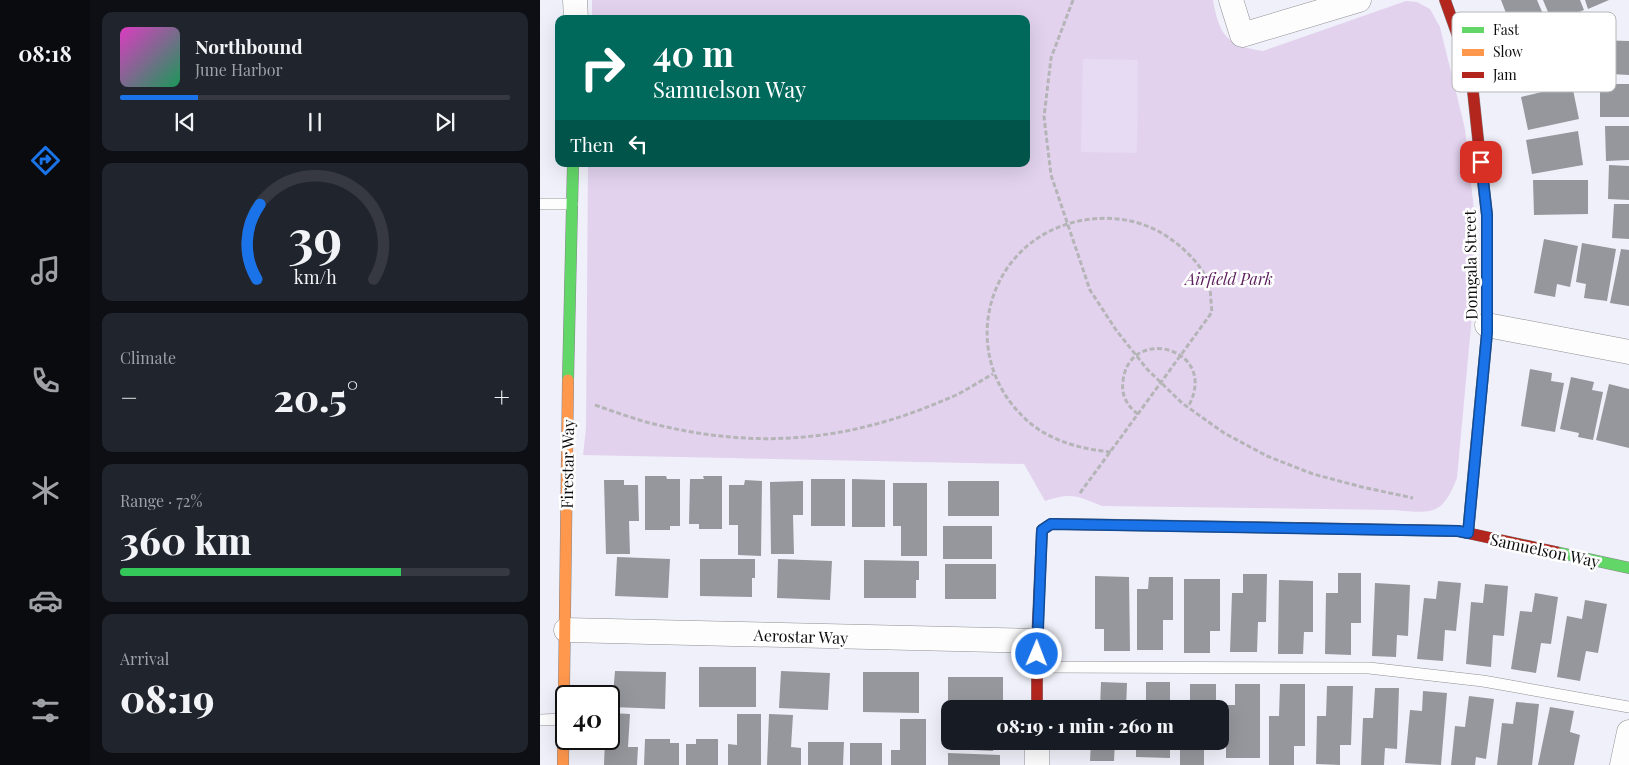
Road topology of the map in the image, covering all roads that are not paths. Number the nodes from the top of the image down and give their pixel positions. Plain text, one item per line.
1 (575, 0) edge
2 (1231, 0) edge
3 (1359, 0) edge
4 (1445, 0) edge
5 (576, 15) edge
6 (1452, 20) edge
7 (1473, 92) edge
8 (573, 167) edge
9 (540, 204) edge
10 (572, 204) junction
11 (1487, 325) junction
12 (1629, 352) edge
13 (1468, 533) junction
14 (1629, 568) edge
15 (566, 630) junction
16 (1037, 642) junction
17 (1037, 667) junction
18 (565, 685) edge
19 (1037, 700) edge
20 (1629, 707) edge
21 (555, 719) edge
22 (540, 720) edge
23 (1629, 732) edge
24 (563, 750) edge
25 (1037, 750) edge
26 (563, 765) edge
27 (1037, 765) edge
28 (1622, 765) edge

1 - 5 street
2 - 3 street
4 - 6 street, Domgala Street
7 - 11 street, Domgala Street
8 - 10 street, Firestar Way
9 - 10 lane
10 - 15 street, Firestar Way
11 - 12 street
11 - 13 street, Domgala Street
13 - 14 street, Samuelson Way
13 - 16 street, Samuelson Way
15 - 16 street, Aerostar Way
15 - 18 street, Firestar Way
16 - 17 street, Samuelson Way
17 - 19 street, Samuelson Way
17 - 20 lane
21 - 22 lane
23 - 28 street
24 - 26 street, Firestar Way
25 - 27 street

